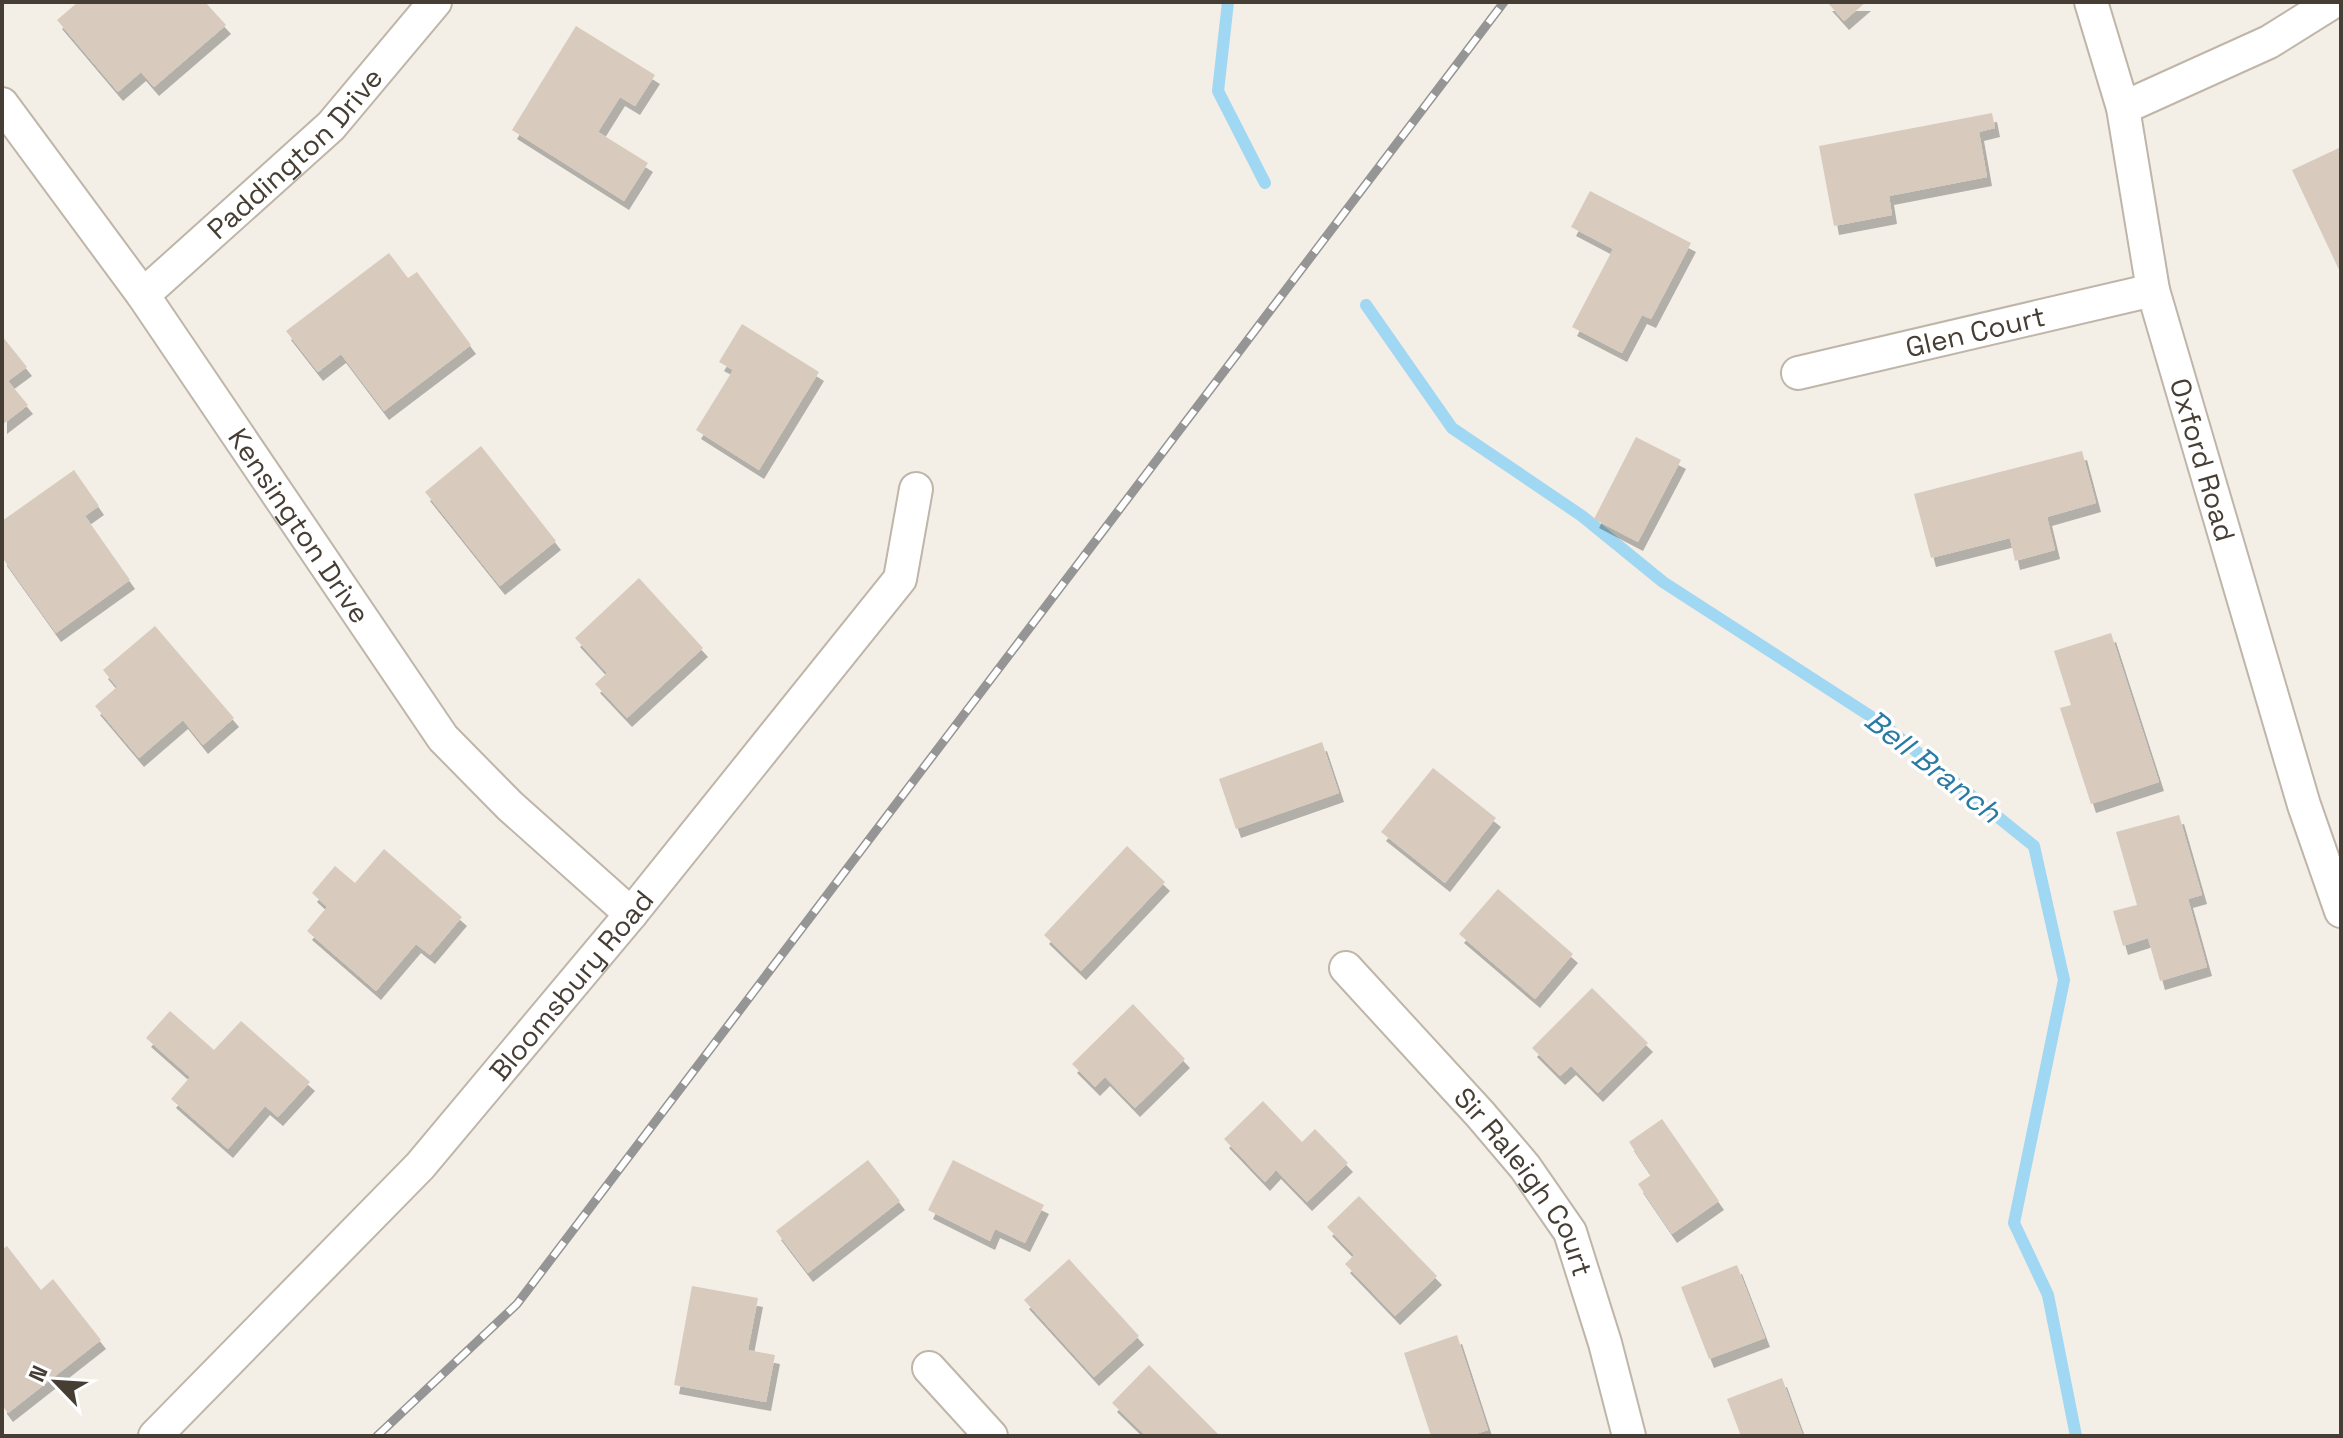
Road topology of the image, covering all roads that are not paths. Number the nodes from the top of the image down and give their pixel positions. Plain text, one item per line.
1 (435, 2) edge
2 (2091, 2) edge
3 (2333, 2) edge
4 (2, 104) edge
5 (2123, 108) junction
6 (2153, 290) junction
7 (143, 295) junction
8 (1798, 373) dead end
9 (916, 489) dead end
10 (2341, 911) edge
11 (631, 914) junction
12 (1346, 968) dead end
13 (929, 1368) dead end
14 (155, 1436) edge
15 (991, 1436) edge
16 (1629, 1436) edge

1 - 7 street, Paddington Drive
2 - 5 street, Oxford Road
3 - 5 street
4 - 7 street, Kensington Drive
5 - 6 street, Oxford Road
6 - 8 street, Glen Court
6 - 10 street, Oxford Road
7 - 11 street, Kensington Drive
9 - 11 street, Bloomsbury Road
11 - 14 street, Bloomsbury Road
12 - 16 street, Sir Raleigh Court
13 - 15 street

